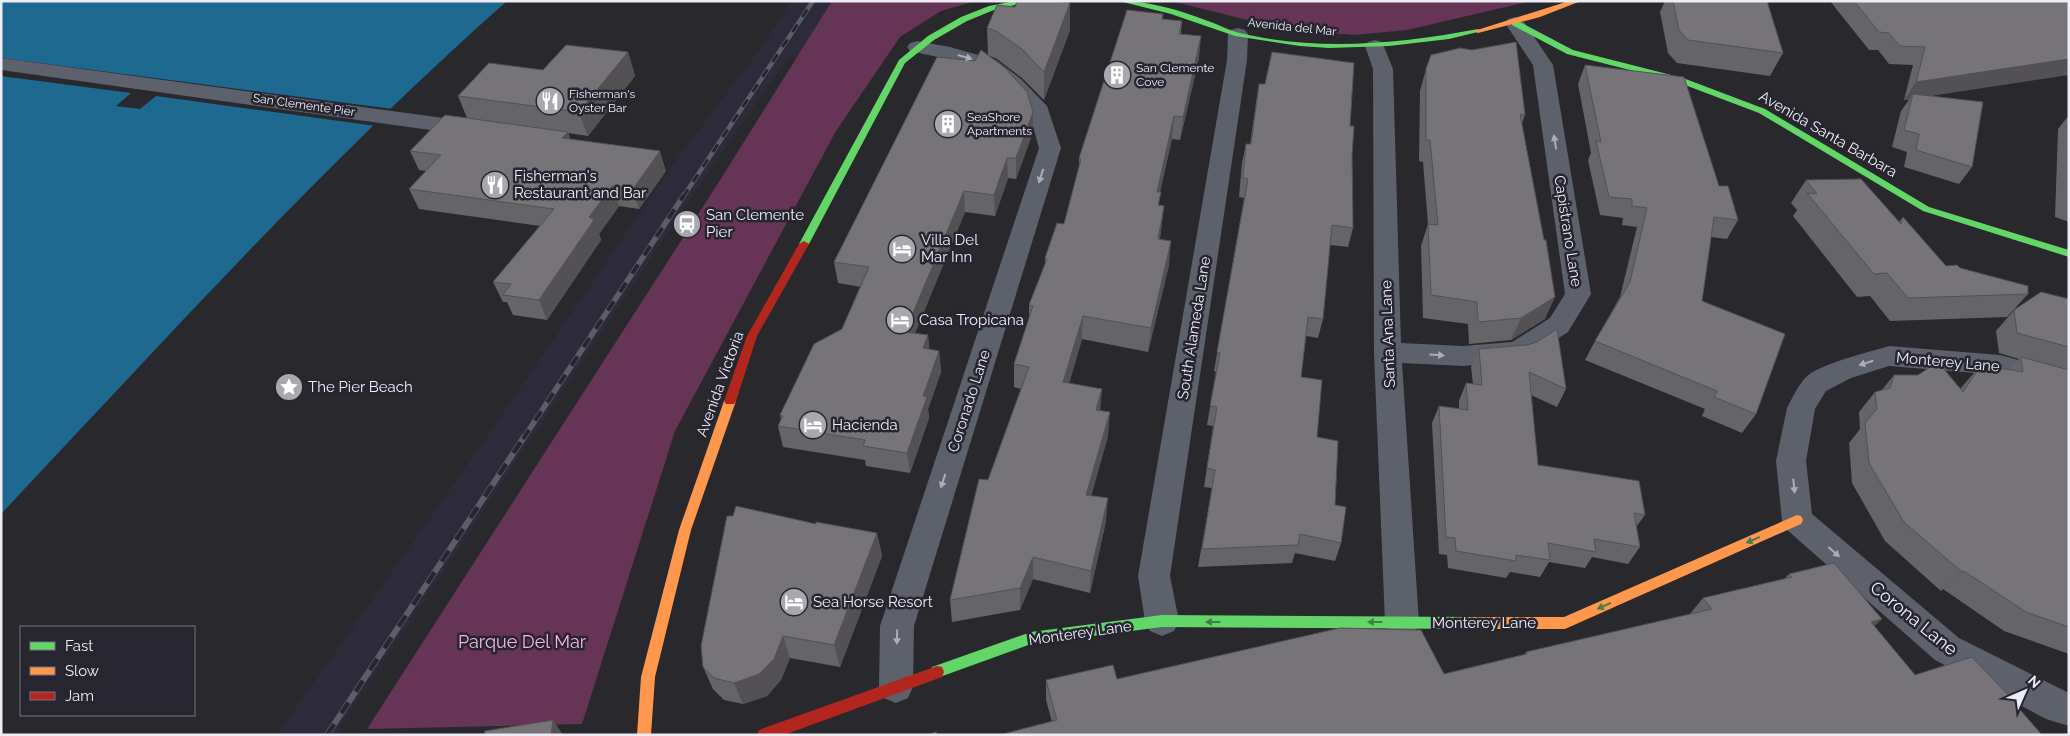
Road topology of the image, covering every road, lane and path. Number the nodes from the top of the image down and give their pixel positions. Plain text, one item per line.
1 (1028, 1) edge
2 (1123, 1) edge
3 (1577, 1) edge
4 (1514, 23) junction
5 (1238, 34) junction
6 (1375, 46) junction
7 (917, 47) junction
8 (1, 64) edge
9 (493, 131) edge
10 (2069, 254) edge
11 (1388, 352) junction
12 (2069, 384) edge
13 (1797, 520) junction
14 (1162, 622) junction
15 (1402, 622) junction
16 (896, 687) junction
17 (2069, 710) edge
18 (644, 735) edge
19 (764, 735) edge

1 - 7 main road
2 - 5 main road, Avenida del Mar
3 - 4 main road, Avenida del Mar
4 - 6 main road, Avenida del Mar
4 - 10 main road, Avenida Santa Barbara
11 -> 4 street, Capistrano Lane
5 - 6 main road, Avenida del Mar
5 - 14 street, South Alameda Lane
6 - 11 street, Santa Ana Lane
7 -> 16 street, Coronado Lane
7 - 18 main road, Avenida Victoria
8 - 9 street, San Clemente Pier
11 - 15 street, Santa Ana Lane
12 -> 13 street, Monterey Lane
13 -> 15 main road, Monterey Lane
13 -> 17 street, Corona Lane
15 -> 14 main road, Monterey Lane
14 - 16 main road, Monterey Lane
16 - 19 main road, Monterey Lane

